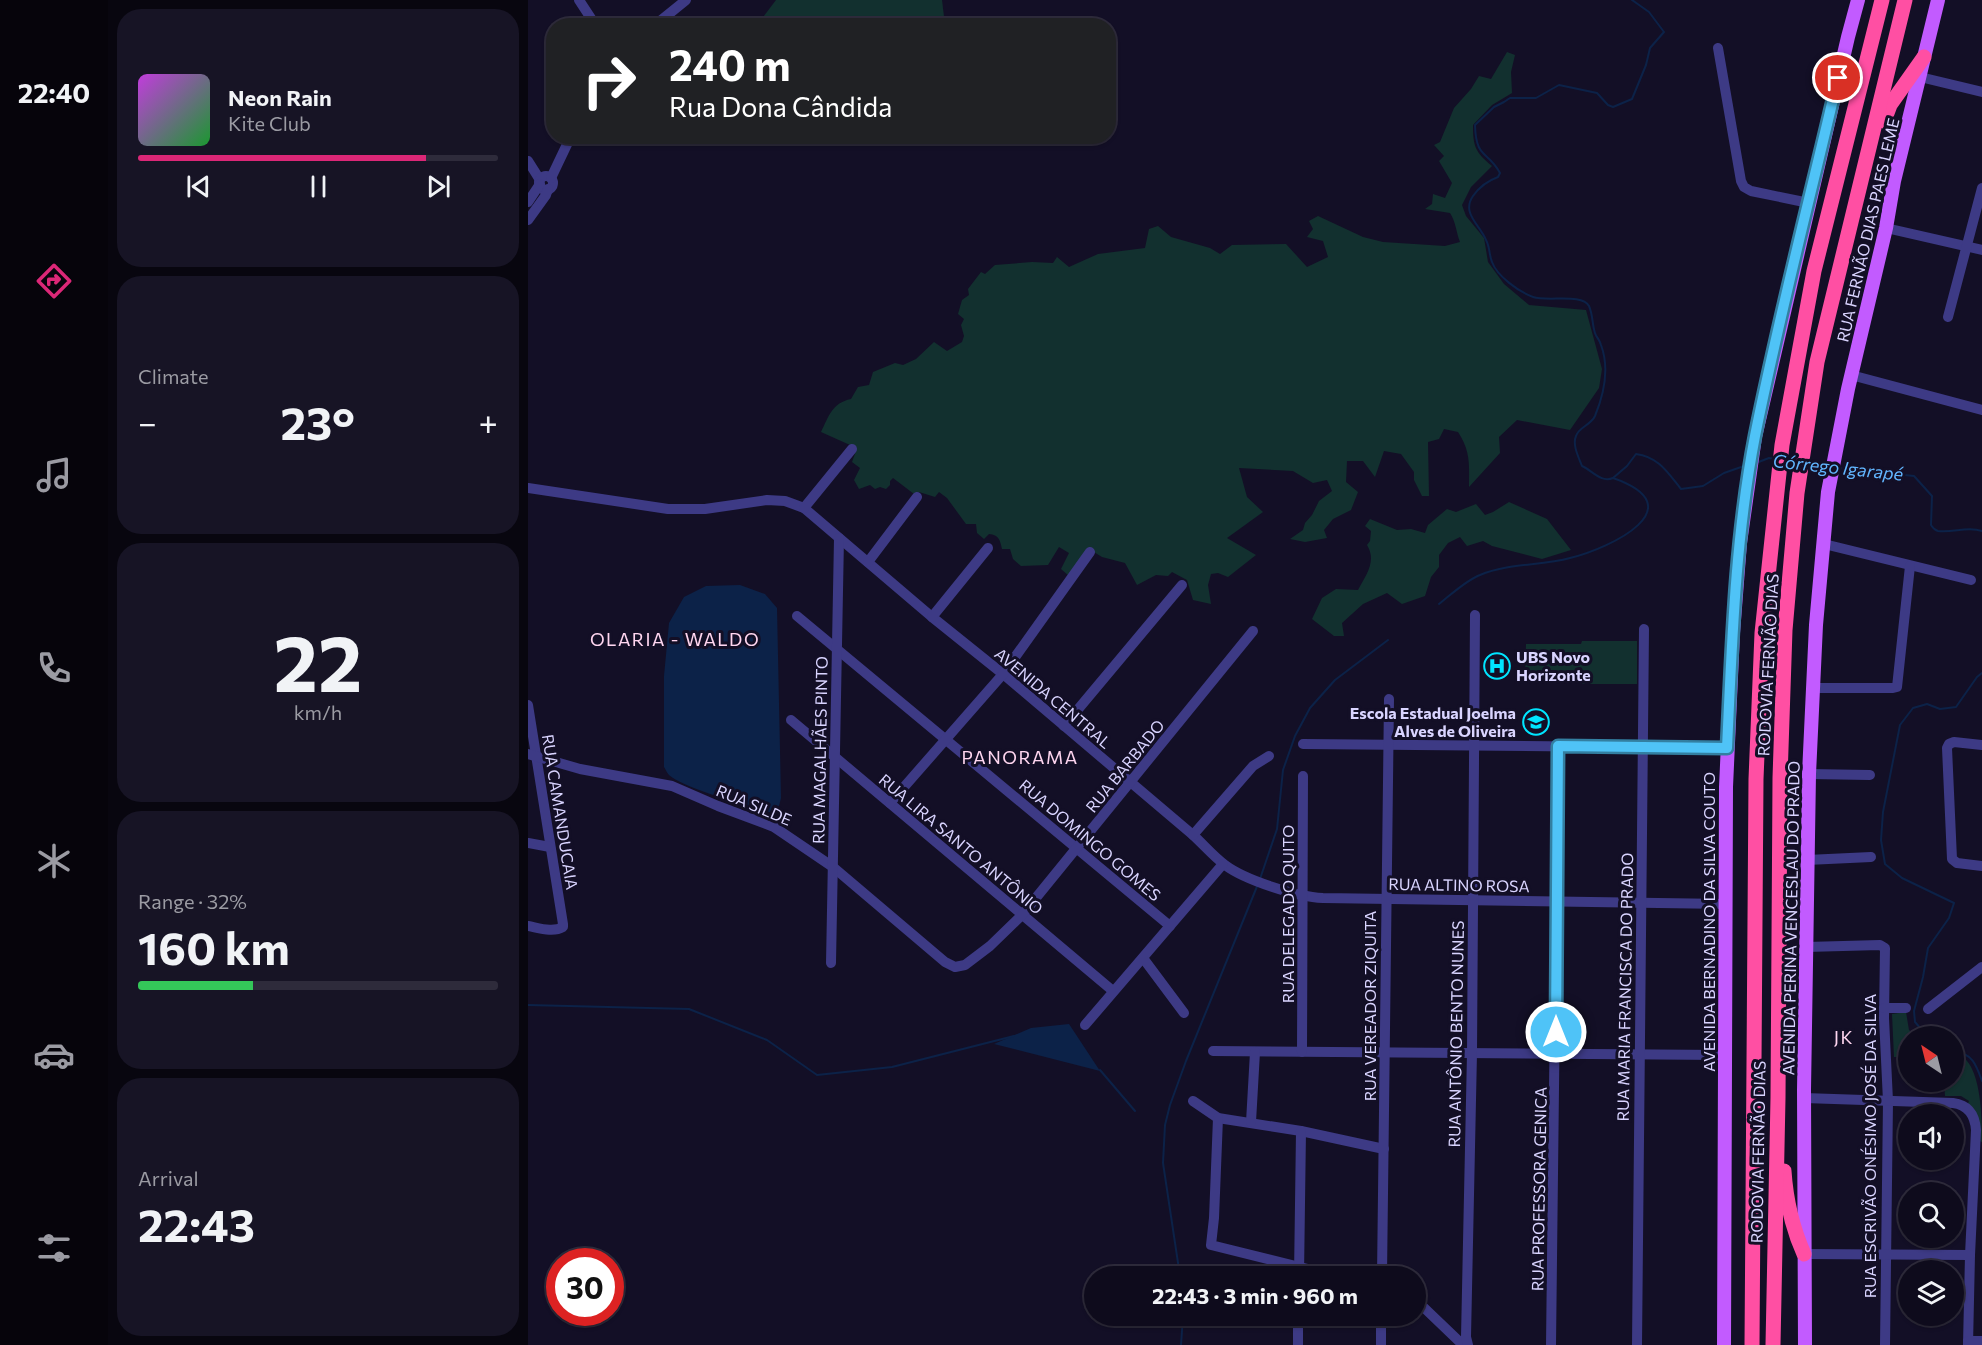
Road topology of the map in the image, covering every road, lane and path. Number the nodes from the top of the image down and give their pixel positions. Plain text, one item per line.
1 (579, 0) edge
2 (686, 0) edge
3 (1858, 0) edge
4 (1882, 0) edge
5 (1905, 0) edge
6 (1938, 0) edge
7 (591, 18) edge
8 (664, 18) edge
9 (1718, 48) dead end
10 (1924, 57) junction
11 (1920, 77) junction
12 (1982, 92) edge
13 (567, 144) edge
14 (528, 162) edge
15 (545, 183) junction
16 (1982, 188) edge
17 (528, 202) edge
18 (1809, 203) junction
19 (1853, 209) junction
20 (528, 220) edge
21 (1886, 228) junction
22 (1968, 246) junction
23 (1982, 250) edge
24 (1948, 317) dead end
25 (1851, 375) junction
26 (1982, 410) edge
27 (852, 449) dead end
28 (528, 488) edge
29 (1828, 492) joint
30 (917, 497) dead end
31 (804, 508) junction
32 (839, 538) junction
33 (1824, 544) junction
34 (987, 548) dead end
35 (1090, 552) dead end
36 (867, 562) junction
37 (1910, 566) junction
38 (1971, 580) dead end
39 (1182, 585) dead end
40 (1475, 615) dead end
41 (797, 616) dead end
42 (932, 617) junction
43 (1644, 629) dead end
44 (1253, 631) dead end
45 (837, 650) junction
46 (1003, 674) junction
47 (1813, 688) junction
48 (1389, 699) dead end
49 (528, 705) edge
50 (791, 720) dead end
51 (1064, 726) junction
52 (945, 739) junction
53 (1304, 744) dead end
54 (1388, 745) junction
55 (1474, 745) junction
56 (1982, 745) edge
57 (1558, 746) junction
58 (1643, 747) junction
59 (1727, 748) junction
60 (532, 755) edge
61 (1269, 756) dead end
62 (834, 757) junction
63 (1809, 774) junction
64 (1870, 775) dead end
65 (1303, 776) dead end
66 (1130, 783) junction
67 (890, 803) junction
68 (1193, 835) junction
69 (528, 843) edge
70 (550, 847) junction
71 (1077, 849) junction
72 (1871, 858) dead end
73 (1807, 860) junction
74 (1223, 864) junction
75 (1982, 866) edge
76 (834, 867) junction
77 (1266, 883) joint
78 (1303, 896) junction
79 (1386, 899) junction
80 (1472, 900) junction
81 (1556, 901) junction
82 (1641, 902) junction
83 (1726, 904) junction
84 (1022, 915) junction
85 (528, 926) edge
86 (1170, 926) junction
87 (1806, 947) junction
88 (1143, 958) junction
89 (831, 963) dead end
90 (965, 965) joint
91 (1982, 967) edge
92 (1113, 991) junction
93 (1884, 1008) junction
94 (1906, 1008) dead end
95 (1928, 1009) dead end
96 (1184, 1013) dead end
97 (1084, 1025) dead end
98 (1213, 1051) dead end
99 (1255, 1052) junction
100 (1302, 1052) junction
101 (1386, 1053) junction
102 (1472, 1053) junction
103 (1556, 1054) junction
104 (1640, 1055) junction
105 (1724, 1055) junction
106 (1778, 1098) junction
107 (1804, 1098) junction
108 (1193, 1101) dead end
109 (1888, 1101) junction
110 (1218, 1118) junction
111 (1251, 1122) junction
112 (1301, 1131) junction
113 (1384, 1149) junction
114 (1804, 1254) junction
115 (1887, 1255) junction
116 (1970, 1255) junction
117 (1279, 1266) edge
118 (1299, 1266) edge
119 (1382, 1266) edge
120 (1426, 1310) edge
121 (1298, 1326) edge
122 (1381, 1326) edge
123 (1982, 1341) edge
124 (1968, 1343) edge
125 (1298, 1345) edge
126 (1381, 1345) edge
127 (1463, 1345) edge
128 (1468, 1345) edge
129 (1551, 1345) edge
130 (1637, 1345) edge
131 (1724, 1345) edge
132 (1752, 1345) edge
133 (1773, 1345) edge
134 (1805, 1345) edge
135 (1886, 1345) edge

1 - 7 street
2 - 8 street
3 - 18 main road, AVENIDA BERNADINO DA SILVA COUTO
4 - 132 highway, RODOVIA FERNÃO DIAS
5 - 19 highway, RODOVIA FERNÃO DIAS
6 - 10 main road, RUA FERNÃO DIAS PAES LEME
9 - 18 street
10 - 11 main road, RUA FERNÃO DIAS PAES LEME
10 - 19 highway
11 - 12 street
11 - 21 main road, RUA FERNÃO DIAS PAES LEME
13 - 15 street
14 - 15 street
15 - 17 street
15 - 20 street
16 - 22 street
18 - 59 main road, AVENIDA BERNADINO DA SILVA COUTO
19 - 106 highway, RODOVIA FERNÃO DIAS
21 - 22 street
21 - 25 main road, RUA FERNÃO DIAS PAES LEME
22 - 23 street
22 - 24 street
25 - 26 street
25 - 29 main road, RUA FERNÃO DIAS PAES LEME
27 - 31 street
28 - 31 street
29 - 33 main road, AVENIDA PERINA VENCESLAU DO PRADO
30 - 36 street
31 - 32 street, AVENIDA CENTRAL
32 - 36 street, AVENIDA CENTRAL
32 - 45 street, RUA MAGALHÃES PINTO
33 - 37 street
33 - 47 main road, AVENIDA PERINA VENCESLAU DO PRADO
34 - 42 street
35 - 46 street
36 - 42 street, AVENIDA CENTRAL
37 - 38 street
37 - 47 street
39 - 51 street
40 - 55 street, RUA ANTÔNIO BENTO NUNES
41 - 45 street, RUA DOMINGO GOMES
42 - 46 street, AVENIDA CENTRAL
43 - 58 street, RUA MARIA FRANCISCA DO PRADO
44 - 66 street, RUA BARBADO
45 - 52 street, RUA DOMINGO GOMES
45 - 62 street, RUA MAGALHÃES PINTO
46 - 51 street, AVENIDA CENTRAL
46 - 52 street
47 - 63 main road, AVENIDA PERINA VENCESLAU DO PRADO
48 - 54 street, RUA VEREADOR ZIQUITA
49 - 60 street, RUA CAMANDUCAIA
50 - 62 street, RUA LIRA SANTO ANTÔNIO
51 - 66 street, AVENIDA CENTRAL
52 - 67 street
52 - 71 street, RUA DOMINGO GOMES
53 - 54 street
54 - 55 street
54 - 79 street, RUA VEREADOR ZIQUITA
55 - 57 street
55 - 80 street, RUA ANTÔNIO BENTO NUNES
56 - 75 street
57 - 58 street
57 - 81 street, RUA PROFESSORA GENICA
58 - 59 street
58 - 82 street, RUA MARIA FRANCISCA DO PRADO
59 - 83 main road, AVENIDA BERNADINO DA SILVA COUTO
60 - 70 street, RUA CAMANDUCAIA
60 - 76 street, RUA SILDE
61 - 68 street
62 - 67 street, RUA LIRA SANTO ANTÔNIO
62 - 76 street, RUA MAGALHÃES PINTO
63 - 64 street
63 - 73 main road, AVENIDA PERINA VENCESLAU DO PRADO
65 - 78 street, RUA DELEGADO QUITO
66 - 68 street, AVENIDA CENTRAL
66 - 71 street, RUA BARBADO
67 - 84 street, RUA LIRA SANTO ANTÔNIO
68 - 74 street, AVENIDA CENTRAL
69 - 70 street
70 - 85 street, RUA CAMANDUCAIA
71 - 84 street, RUA BARBADO
71 - 86 street, RUA DOMINGO GOMES
72 - 73 street
73 - 87 main road, AVENIDA PERINA VENCESLAU DO PRADO
74 - 77 street, AVENIDA CENTRAL
74 - 86 street
76 - 89 street, RUA MAGALHÃES PINTO
76 - 90 street, RUA SILDE
77 - 78 street, RUA ALTINO ROSA
78 - 79 street, RUA ALTINO ROSA
78 - 100 street, RUA DELEGADO QUITO
79 - 80 street, RUA ALTINO ROSA
79 - 101 street, RUA VEREADOR ZIQUITA
80 - 81 street, RUA ALTINO ROSA
80 - 102 street, RUA ANTÔNIO BENTO NUNES
81 - 82 street, RUA ALTINO ROSA
81 - 103 street, RUA PROFESSORA GENICA
82 - 83 street, RUA ALTINO ROSA
82 - 104 street, RUA MARIA FRANCISCA DO PRADO
83 - 105 main road, AVENIDA BERNADINO DA SILVA COUTO
84 - 90 street, RUA BARBADO
84 - 92 street, RUA LIRA SANTO ANTÔNIO
86 - 88 street
87 - 93 street, RUA ESCRIVÃO ONÉSIMO JOSÉ DA SILVA
87 - 107 main road, AVENIDA PERINA VENCESLAU DO PRADO
88 - 92 street
88 - 96 street
91 - 95 street
92 - 97 street
93 - 94 street
93 - 109 street, RUA ESCRIVÃO ONÉSIMO JOSÉ DA SILVA
98 - 99 street
99 - 100 street
99 - 111 street
100 - 101 street
101 - 102 street
101 - 113 street, RUA VEREADOR ZIQUITA
102 - 103 street
102 - 128 street, RUA ANTÔNIO BENTO NUNES
103 - 104 street
103 - 129 street, RUA PROFESSORA GENICA
104 - 105 street
104 - 130 street, RUA MARIA FRANCISCA DO PRADO
105 - 131 main road, AVENIDA BERNADINO DA SILVA COUTO
106 - 114 highway
106 - 133 highway, RODOVIA FERNÃO DIAS
107 - 109 street
107 - 114 main road, AVENIDA PERINA VENCESLAU DO PRADO
108 - 110 street
109 - 115 street, RUA ESCRIVÃO ONÉSIMO JOSÉ DA SILVA
109 - 116 street
110 - 111 street
110 - 117 street
111 - 112 street
112 - 113 street
112 - 118 street
113 - 119 street, RUA VEREADOR ZIQUITA
114 - 115 street
114 - 134 main road, AVENIDA PERINA VENCESLAU DO PRADO
115 - 116 street
115 - 135 street, RUA ESCRIVÃO ONÉSIMO JOSÉ DA SILVA
116 - 124 street
120 - 127 street
121 - 125 street
122 - 126 street
123 - 124 street

